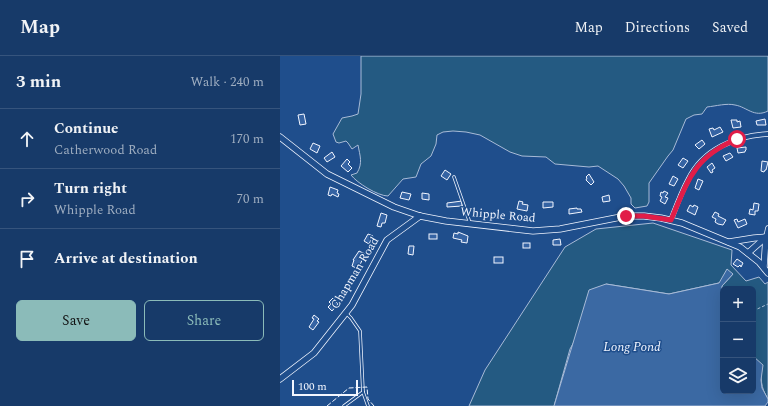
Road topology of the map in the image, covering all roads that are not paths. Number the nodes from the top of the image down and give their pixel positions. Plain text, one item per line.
1 (768, 134) edge
2 (280, 137) edge
3 (454, 177) dead end
4 (420, 216) junction
5 (671, 220) junction
6 (470, 224) junction
7 (768, 228) edge
8 (767, 237) edge
9 (728, 242) junction
10 (748, 253) junction
11 (764, 268) junction
12 (768, 273) edge
13 (345, 313) junction
14 (280, 378) edge
15 (363, 392) junction
16 (344, 406) edge
17 (368, 406) edge

1 - 5 street
2 - 4 main road, Whipple Road
3 - 6 lane
4 - 6 main road, Whipple Road
4 - 13 main road, Chapman Road
5 - 6 main road, Whipple Road
5 - 9 main road, Whipple Road
7 - 8 street
8 - 9 main road
8 - 10 main road
8 - 11 main road
9 - 10 main road, Whipple Road
10 - 11 main road, Whipple Road
11 - 12 main road, Whipple Road
13 - 14 main road, Chapman Road
13 - 15 lane
15 - 16 lane
15 - 17 lane

